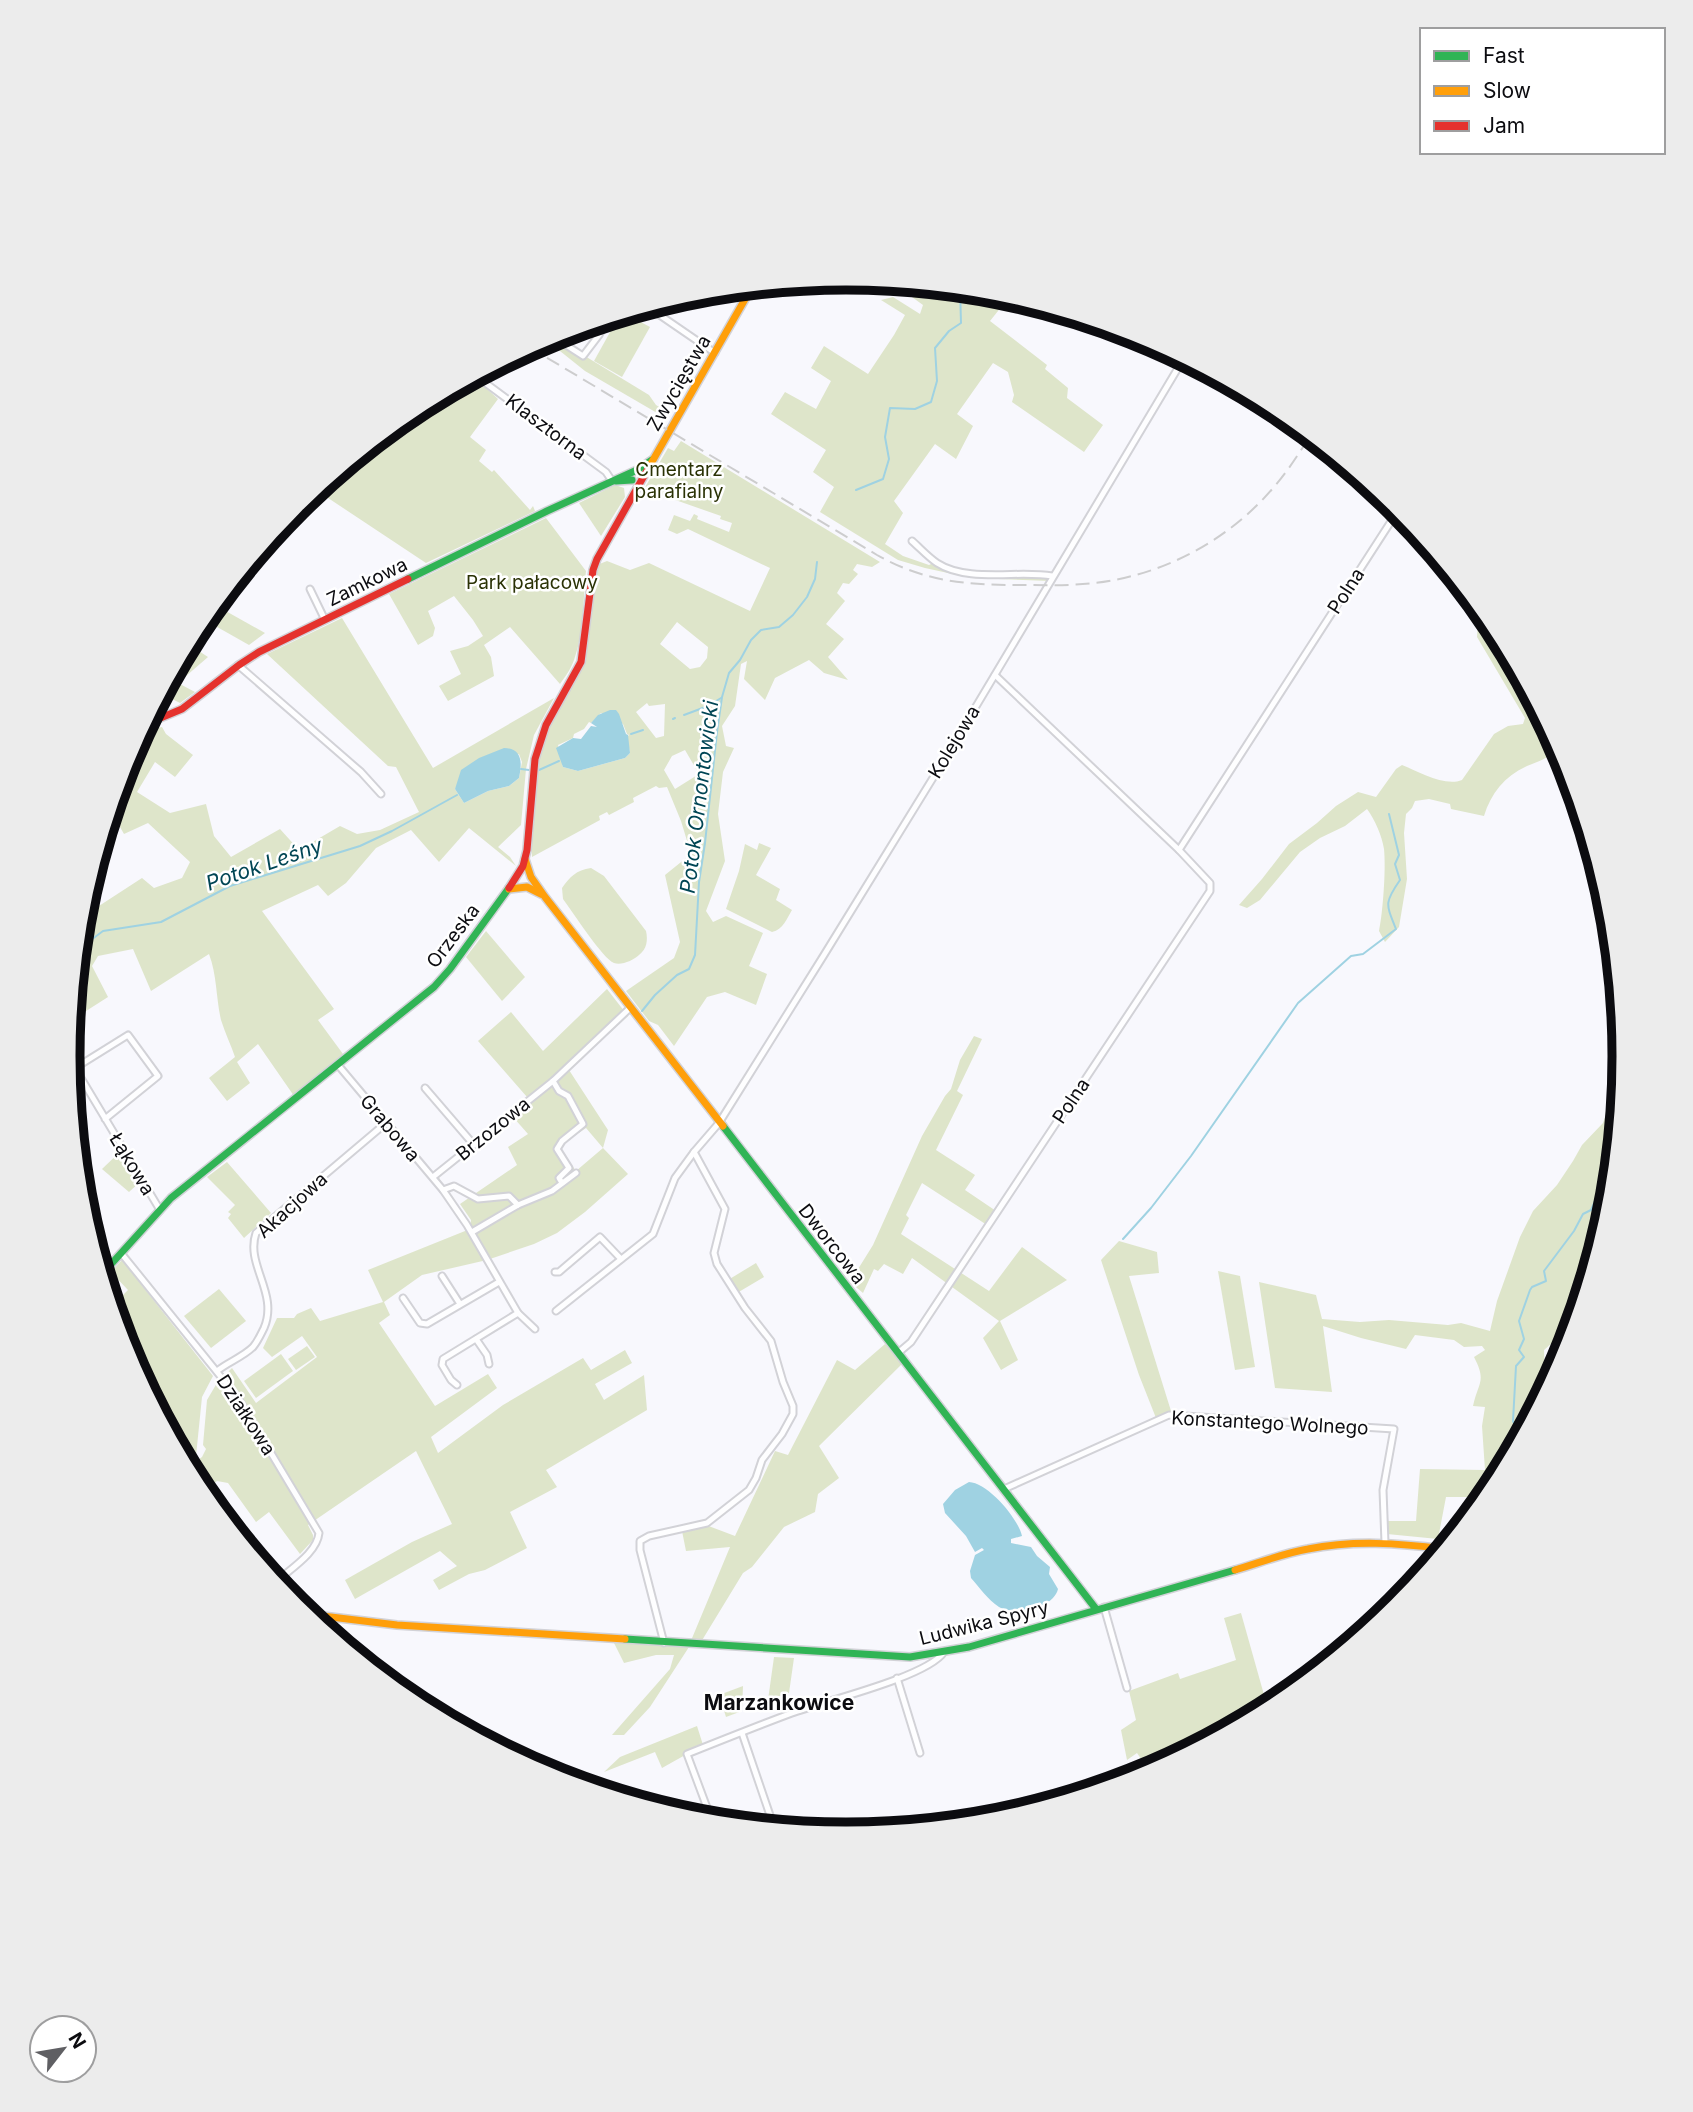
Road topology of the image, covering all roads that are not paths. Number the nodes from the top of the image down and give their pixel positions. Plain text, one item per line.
1 (746, 297) edge
2 (658, 314) edge
3 (602, 331) edge
4 (564, 344) edge
5 (715, 353) junction
6 (1179, 366) edge
7 (484, 382) edge
8 (637, 477) junction
9 (612, 481) junction
10 (1393, 519) edge
11 (912, 541) dead end
12 (1052, 576) junction
13 (310, 589) dead end
14 (325, 620) junction
15 (238, 665) junction
16 (995, 675) junction
17 (158, 720) edge
18 (381, 794) dead end
19 (1179, 850) junction
20 (525, 859) junction
21 (518, 875) junction
22 (532, 878) junction
23 (526, 887) junction
24 (509, 889) junction
25 (545, 897) junction
26 (630, 1008) junction
27 (80, 1065) edge
28 (338, 1065) junction
29 (81, 1078) edge
30 (552, 1081) junction
31 (425, 1088) dead end
32 (105, 1119) junction
33 (386, 1123) junction
34 (719, 1123) junction
35 (474, 1145) junction
36 (694, 1152) junction
37 (576, 1172) dead end
38 (433, 1177) junction
39 (562, 1183) junction
40 (443, 1190) junction
41 (518, 1205) junction
42 (160, 1210) junction
43 (472, 1232) junction
44 (121, 1253) junction
45 (621, 1259) junction
46 (110, 1265) edge
47 (555, 1272) dead end
48 (442, 1276) dead end
49 (499, 1282) junction
50 (403, 1298) dead end
51 (460, 1304) junction
52 (556, 1311) dead end
53 (518, 1313) junction
54 (535, 1329) dead end
55 (476, 1339) junction
56 (898, 1353) junction
57 (489, 1364) dead end
58 (217, 1371) junction
59 (457, 1385) dead end
60 (1004, 1489) junction
61 (1385, 1543) junction
62 (1433, 1548) edge
63 (283, 1574) edge
64 (1100, 1608) junction
65 (324, 1616) edge
66 (664, 1643) junction
67 (944, 1652) junction
68 (912, 1657) junction
69 (911, 1672) junction
70 (897, 1678) junction
71 (1127, 1688) dead end
72 (742, 1732) junction
73 (920, 1753) dead end
74 (707, 1809) edge
75 (771, 1817) edge

1 - 5 street, Zwycięstwa
2 - 5 street
3 - 4 street
5 - 8 street, Zwycięstwa
6 - 12 street, Kolejowa
7 - 9 street, Klasztorna
8 - 9 street, Zamkowa
8 - 20 street, Orzeska
9 - 14 street, Zamkowa
10 - 19 street, Polna
11 - 12 street
12 - 16 street, Kolejowa
13 - 14 street
14 - 15 street, Zamkowa
15 - 17 street, Zamkowa
15 - 18 street
16 - 19 street, Polna
16 - 34 street, Kolejowa
19 - 56 street, Polna
20 - 21 street, Orzeska
20 - 22 street, Dworcowa
21 - 22 street
21 - 23 street
21 - 24 street, Orzeska
22 - 23 street
22 - 25 street, Dworcowa
23 - 24 street
23 - 25 street, Dworcowa
24 - 28 street, Orzeska
25 - 26 street, Dworcowa
26 - 30 street, Brzozowa
26 - 34 street, Dworcowa
27 - 32 street, Łąkowa
28 - 33 street, Grabowa
28 - 42 street, Orzeska
29 - 32 street, Łąkowa
30 - 35 street, Brzozowa
30 - 39 street
31 - 35 street
32 - 42 street, Łąkowa
33 - 38 street, Grabowa
33 - 58 street, Akacjowa
34 - 36 street
34 - 56 street, Dworcowa
35 - 38 street, Brzozowa
36 - 45 street
36 - 66 street
37 - 39 street
38 - 40 street, Grabowa
39 - 41 street
40 - 41 street
40 - 43 street, Grabowa
41 - 43 street
42 - 44 street, Orzeska
43 - 49 street, Grabowa
44 - 46 street, Orzeska
44 - 58 street, Działkowa
45 - 47 street
45 - 52 street
48 - 51 street
49 - 51 street
49 - 53 street, Grabowa
50 - 51 street
53 - 54 street, Grabowa
53 - 55 street
55 - 57 street
55 - 59 street
56 - 60 street, Dworcowa
58 - 63 street, Działkowa
60 - 61 street, Konstantego Wolnego
60 - 64 street, Dworcowa
61 - 62 street, Ludwika Spyry
61 - 64 street, Ludwika Spyry
64 - 67 street, Ludwika Spyry
64 - 71 street
65 - 66 street, Ludwika Spyry
66 - 68 street, Ludwika Spyry
67 - 68 street, Ludwika Spyry
67 - 69 street
68 - 69 street
69 - 70 street
70 - 72 street
70 - 73 street
72 - 74 street
72 - 75 street

